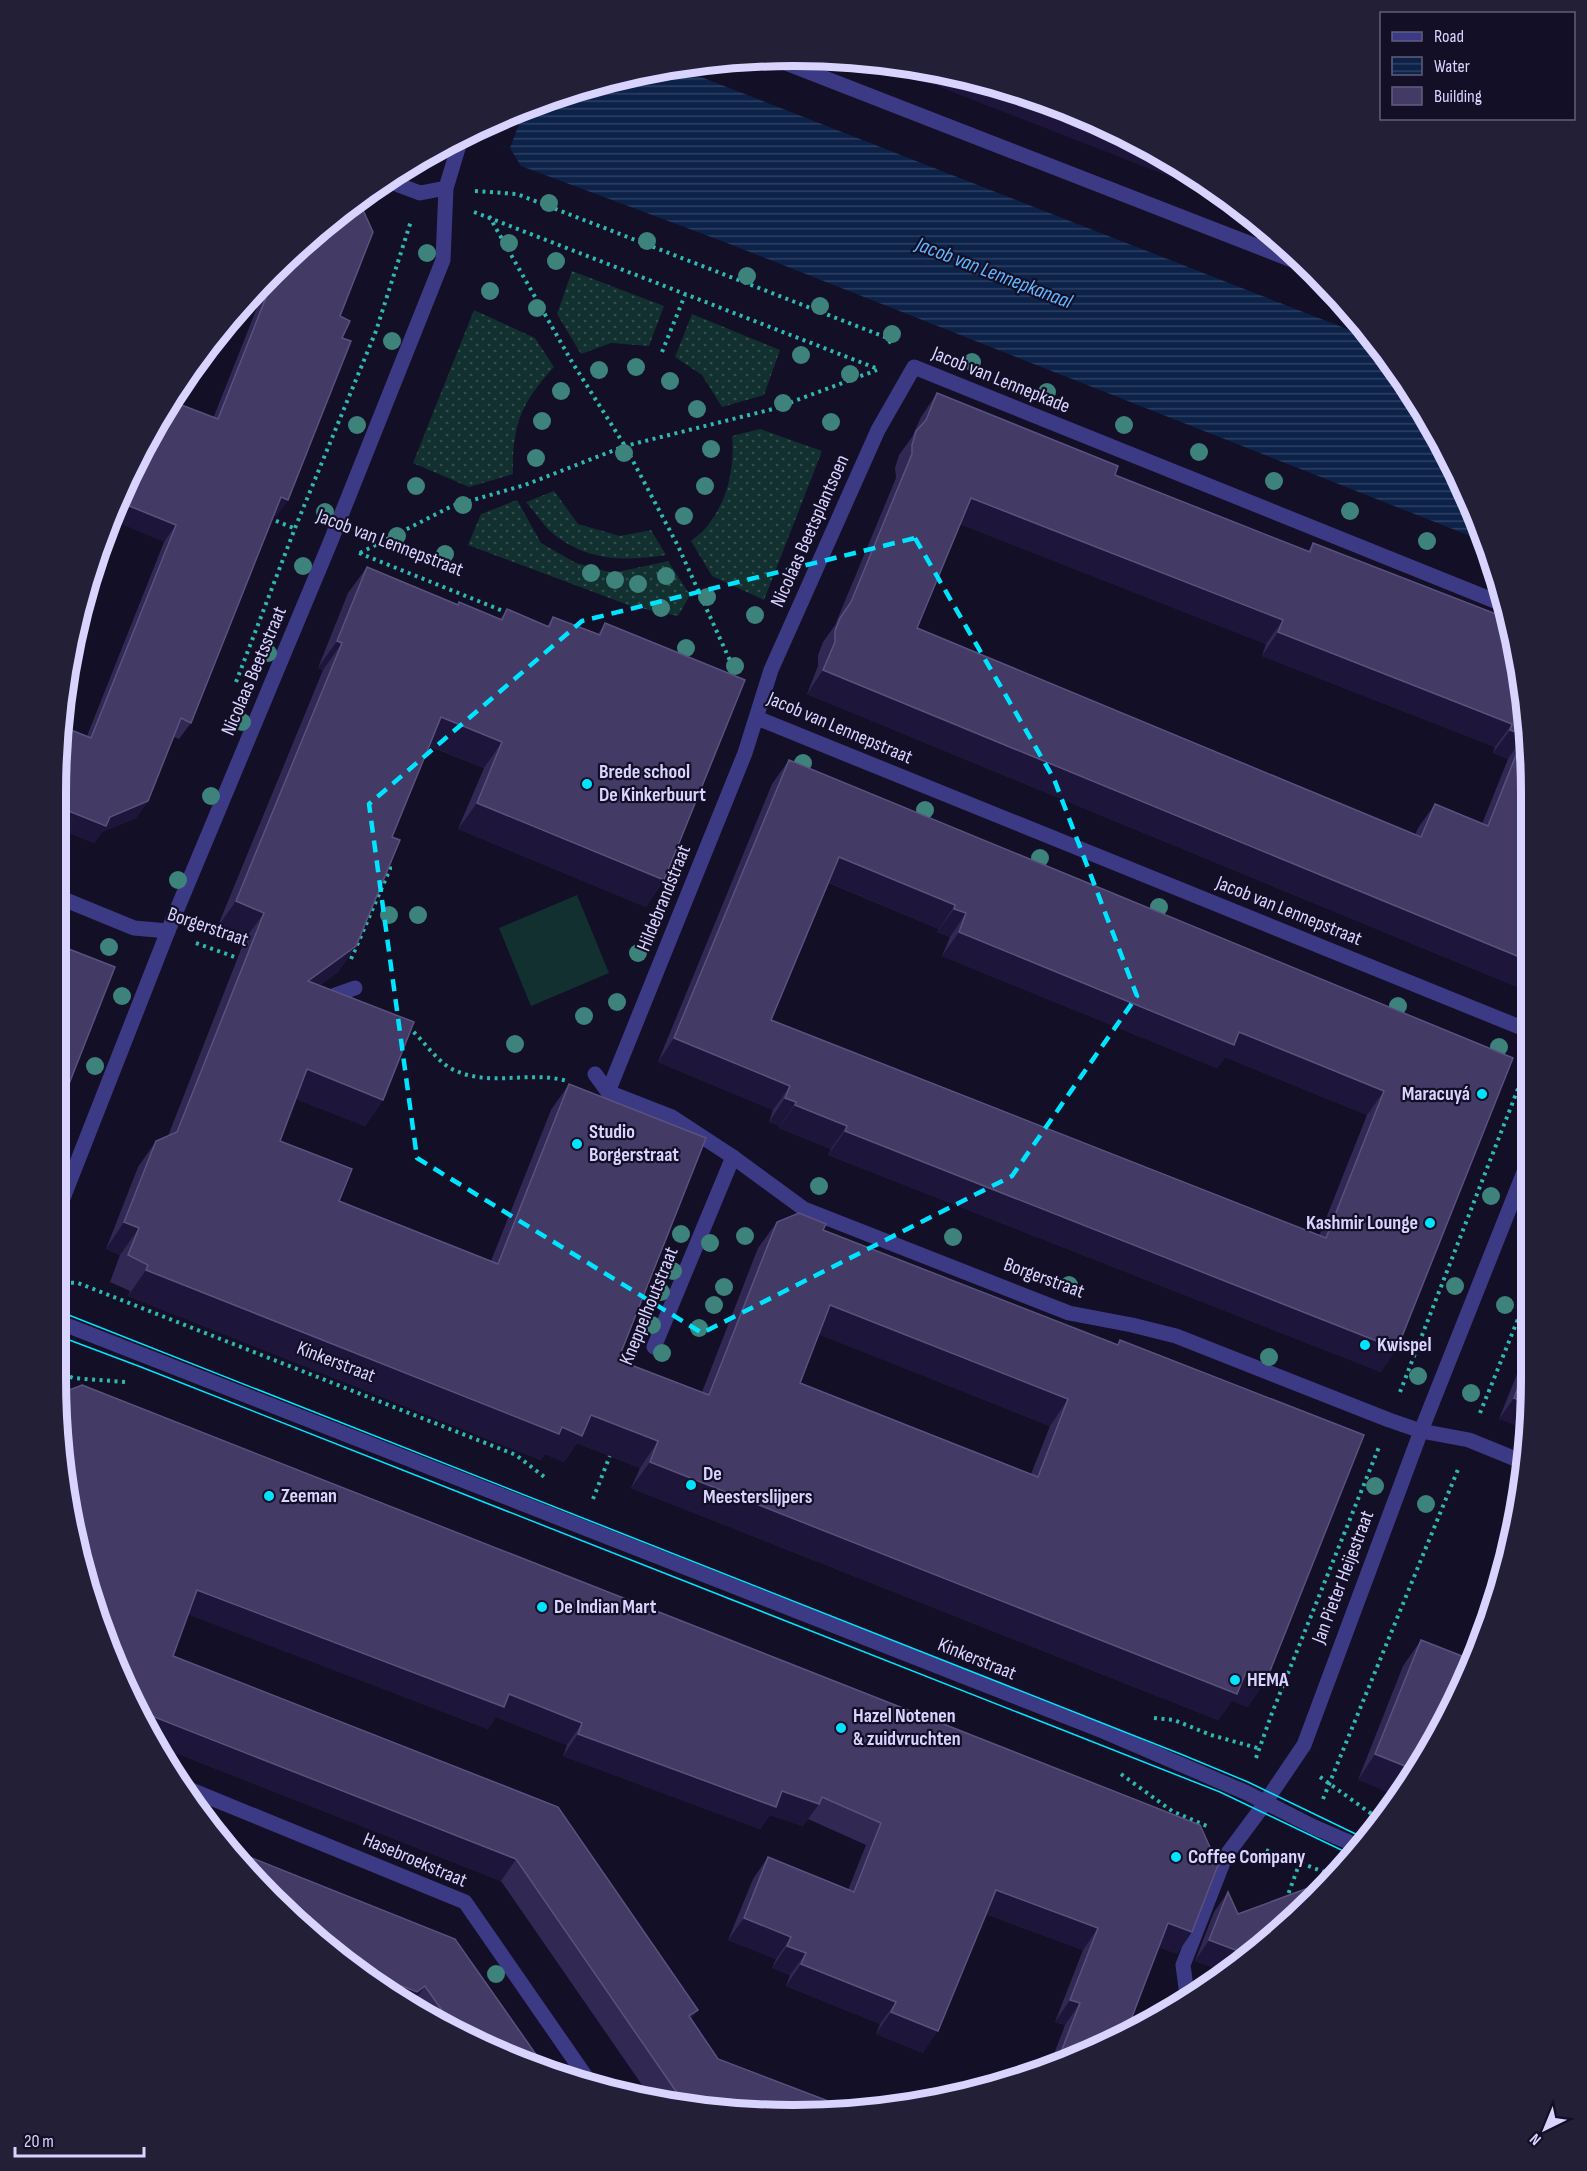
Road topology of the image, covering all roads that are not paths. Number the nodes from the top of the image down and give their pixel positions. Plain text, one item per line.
1 (794, 66) edge
2 (457, 149) edge
3 (397, 184) edge
4 (447, 195) junction
5 (1285, 258) edge
6 (914, 367) joint
7 (1495, 601) edge
8 (757, 718) junction
9 (66, 900) edge
10 (168, 931) junction
11 (355, 988) edge
12 (335, 995) edge
13 (1521, 1027) edge
14 (595, 1074) dead end
15 (608, 1092) junction
16 (733, 1157) junction
17 (1521, 1180) edge
18 (66, 1191) edge
19 (66, 1326) edge
20 (654, 1347) dead end
21 (1421, 1431) junction
22 (1516, 1459) edge
23 (196, 1792) edge
24 (1266, 1802) junction
25 (1351, 1843) edge
26 (1186, 1989) edge
27 (584, 2073) edge

1 - 5 street
2 - 4 street, Nicolaas Beetsstraat
3 - 4 street
4 - 10 street, Nicolaas Beetsstraat
6 - 7 street, Jacob van Lennepkade
6 - 8 street, Nicolaas Beetsplantsoen
8 - 13 street, Jacob van Lennepstraat
8 - 15 street, Hildebrandstraat
9 - 10 street, Borgerstraat
10 - 18 street, Nicolaas Beetsstraat
11 - 12 street
14 - 15 street
15 - 16 street, Borgerstraat
16 - 20 street, Kneppelhoutstraat
16 - 21 street, Borgerstraat
17 - 21 street, Jan Pieter Heijestraat
19 - 24 street, Kinkerstraat
21 - 22 street, Borgerstraat
21 - 24 street, Jan Pieter Heijestraat
23 - 27 street, Hasebroekstraat
24 - 25 street, Kinkerstraat
24 - 26 street, Jan Pieter Heijestraat

